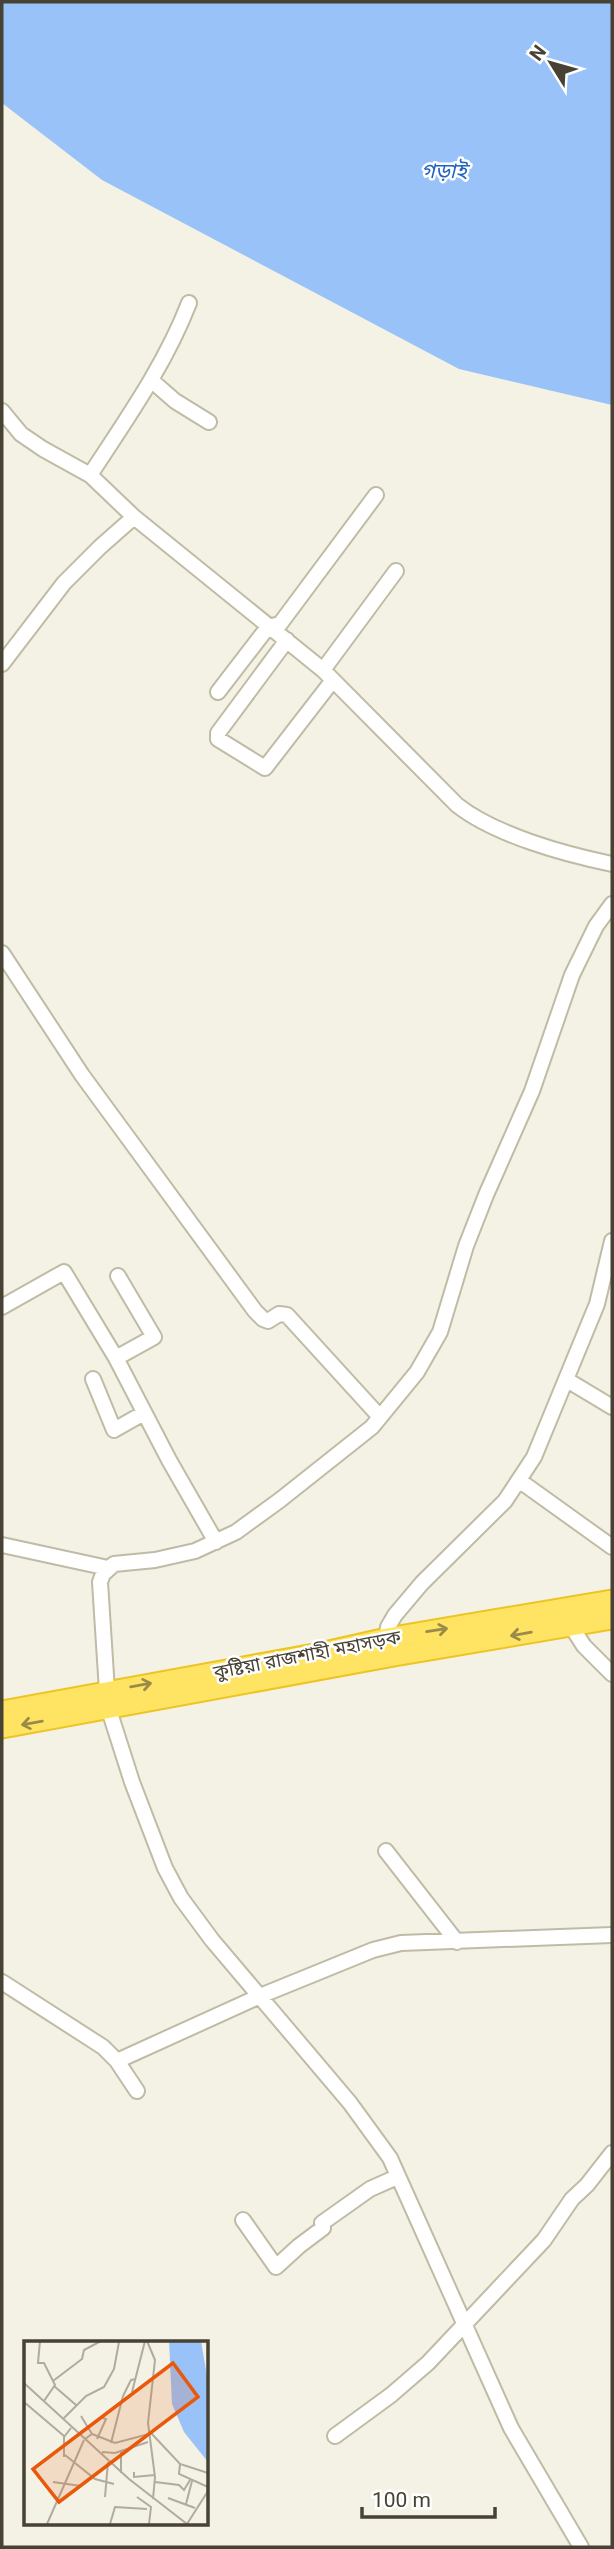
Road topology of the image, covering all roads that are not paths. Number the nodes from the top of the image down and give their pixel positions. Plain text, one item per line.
1 (189, 303) dead end
2 (151, 380) junction
3 (2, 411) edge
4 (209, 422) dead end
5 (90, 475) junction
6 (376, 495) dead end
7 (134, 517) junction
8 (396, 571) dead end
9 (268, 627) junction
10 (286, 640) junction
11 (2, 664) edge
12 (328, 675) junction
13 (218, 692) dead end
14 (612, 864) edge
15 (612, 904) edge
16 (2, 953) edge
17 (612, 1241) edge
18 (118, 1276) dead end
19 (608, 1276) edge
20 (2, 1307) edge
21 (117, 1358) junction
22 (93, 1379) dead end
23 (567, 1380) junction
24 (612, 1407) edge
25 (145, 1413) junction
26 (380, 1418) junction
27 (520, 1482) junction
28 (216, 1542) junction
29 (2, 1545) edge
30 (612, 1547) edge
31 (108, 1567) junction
32 (612, 1600) edge
33 (612, 1619) edge
34 (570, 1626) junction
35 (387, 1638) junction
36 (612, 1674) edge
37 (108, 1700) junction
38 (66, 1708) junction
39 (2, 1711) edge
40 (2, 1728) edge
41 (386, 1851) dead end
42 (612, 1935) edge
43 (457, 1942) junction
44 (2, 1982) edge
45 (260, 1996) junction
46 (117, 2061) junction
47 (137, 2091) dead end
48 (612, 2153) edge
49 (397, 2177) junction
50 (243, 2220) dead end
51 (463, 2324) junction
52 (335, 2436) dead end
53 (580, 2547) edge

1 - 2 street
2 - 4 street
2 - 5 street
3 - 5 street
5 - 7 street
6 - 9 street
7 - 9 street
7 - 11 street
8 - 12 street
9 - 10 street
9 - 13 street
10 - 12 street
10 - 12 street
12 - 14 street
15 - 26 street
16 - 26 street
17 - 19 street
18 - 21 street
19 - 23 street
20 - 21 street
21 - 25 street
22 - 25 street
23 - 24 street
23 - 27 street
25 - 28 street
26 - 28 street
27 - 30 street
27 - 35 street
28 - 31 street
29 - 31 street
31 - 37 street
35 -> 32 highway, কুষ্টিয়া রাজশাহী মহাসড়ক
33 - 34 highway, কুষ্টিয়া রাজশাহী মহাসড়ক
34 - 36 street
34 -> 37 highway, কুষ্টিয়া রাজশাহী মহাসড়ক
37 -> 35 highway, কুষ্টিয়া রাজশাহী মহাসড়ক
37 - 38 highway, কুষ্টিয়া রাজশাহী মহাসড়ক
37 - 45 street
38 - 39 highway, কুষ্টিয়া রাজশাহী মহাসড়ক
38 -> 40 highway, কুষ্টিয়া রাজশাহী মহাসড়ক
41 - 43 street
42 - 43 street
43 - 45 street
44 - 46 street
45 - 46 street
45 - 49 street
46 - 47 street
48 - 51 street
49 - 50 street
49 - 51 street
51 - 52 street
51 - 53 street

